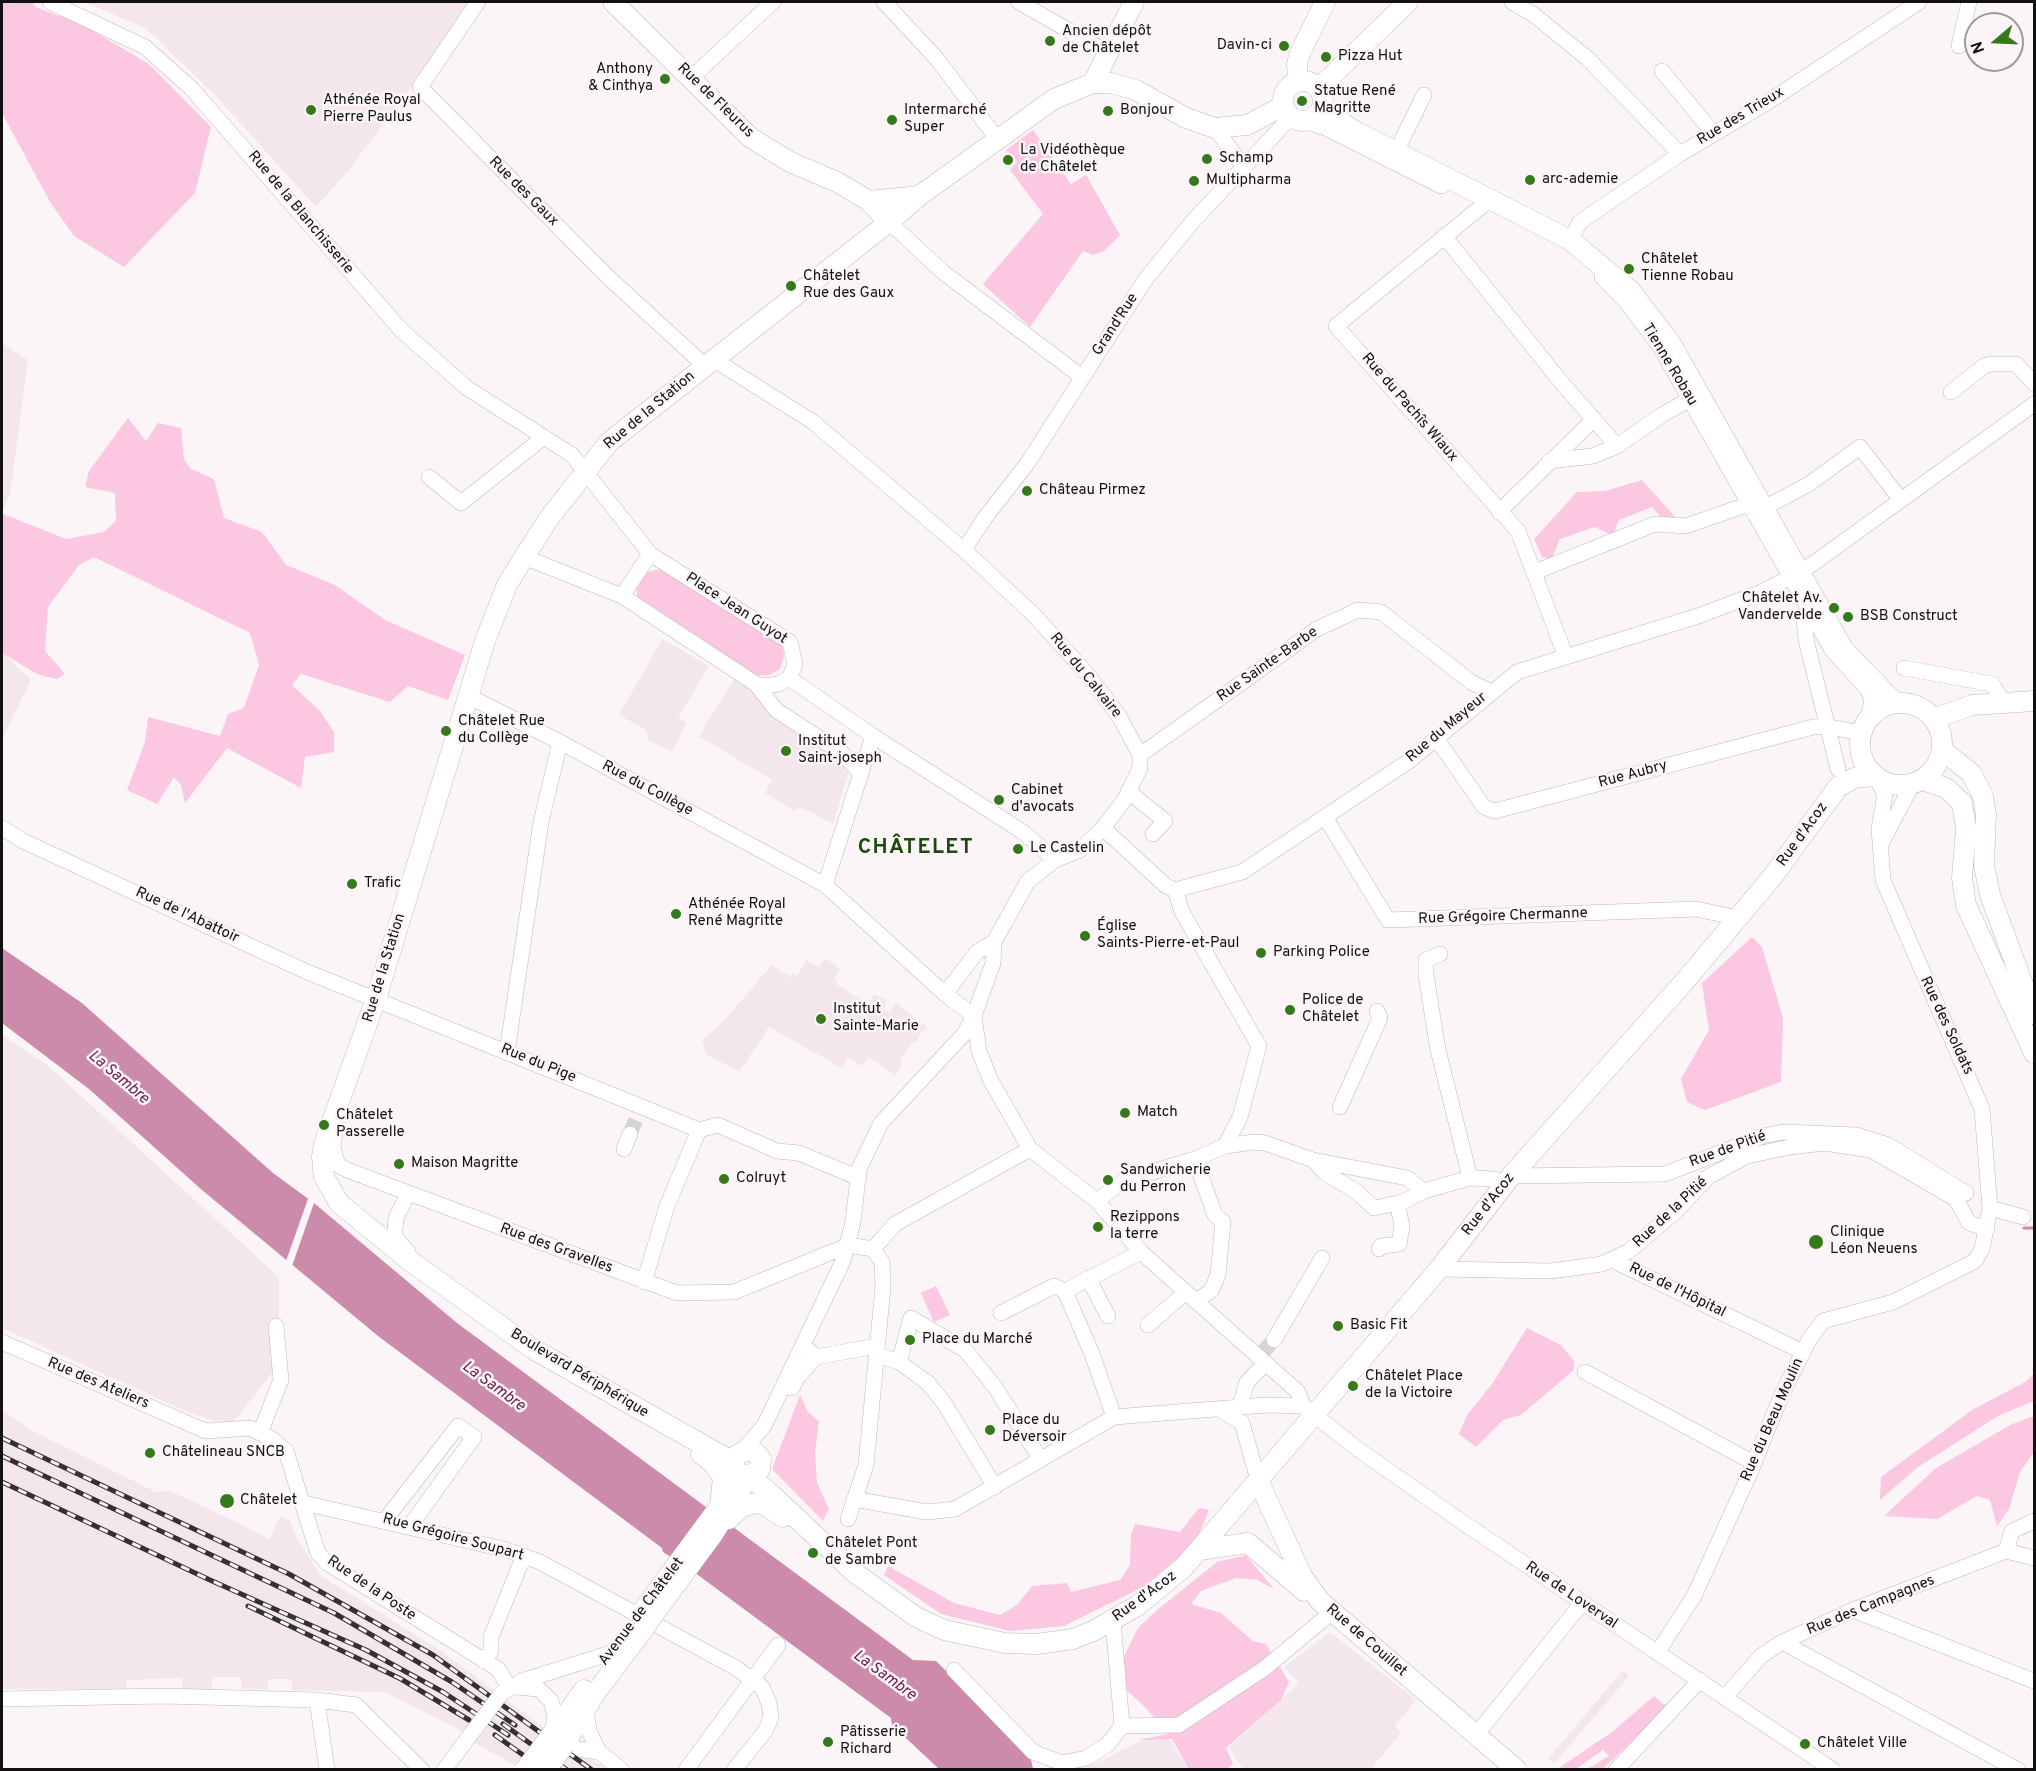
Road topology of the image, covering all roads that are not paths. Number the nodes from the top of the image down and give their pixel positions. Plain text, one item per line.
1 (50, 2) edge
2 (478, 2) edge
3 (613, 2) edge
4 (773, 2) edge
5 (1019, 2) edge
6 (1134, 2) edge
7 (1325, 2) edge
8 (1408, 2) edge
9 (1512, 2) edge
10 (1919, 2) edge
11 (1969, 2) edge
12 (889, 3) edge
13 (1959, 46) dead end
14 (1108, 53) junction
15 (1662, 71) dead end
16 (691, 78) junction
17 (1298, 80) junction
18 (1093, 83) junction
19 (1424, 95) dead end
20 (1321, 97) junction
21 (1292, 115) junction
22 (1215, 128) junction
23 (1714, 134) junction
24 (998, 140) junction
25 (1396, 152) junction
26 (1680, 154) junction
27 (1243, 166) junction
28 (919, 196) junction
29 (869, 201) junction
30 (1482, 206) junction
31 (891, 225) junction
32 (1444, 236) junction
33 (1570, 240) junction
34 (709, 362) junction
35 (1082, 377) junction
36 (2034, 383) edge
37 (1951, 393) dead end
38 (1690, 399) junction
39 (2034, 404) edge
40 (1594, 419) junction
41 (544, 437) junction
42 (1617, 446) junction
43 (1549, 460) junction
44 (586, 472) junction
45 (429, 477) dead end
46 (1901, 500) junction
47 (1757, 506) junction
48 (1499, 512) junction
49 (964, 550) junction
50 (650, 554) junction
51 (524, 557) junction
52 (1535, 572) junction
53 (1796, 575) junction
54 (622, 596) junction
55 (1810, 611) junction
56 (1566, 657) junction
57 (1904, 668) dead end
58 (789, 678) junction
59 (756, 684) junction
60 (1491, 692) junction
61 (468, 696) junction
62 (2034, 701) edge
63 (2003, 702) junction
64 (1895, 703) junction
65 (1934, 719) junction
66 (1825, 726) junction
67 (1864, 727) junction
68 (873, 736) junction
69 (1438, 741) junction
70 (560, 742) junction
71 (1942, 750) junction
72 (1140, 755) junction
73 (1838, 769) dead end
74 (861, 774) junction
75 (1875, 776) junction
76 (1917, 782) junction
77 (1129, 792) junction
78 (1325, 817) junction
79 (2, 828) edge
80 (1103, 828) junction
81 (1154, 834) dead end
82 (1879, 849) junction
83 (1055, 860) junction
84 (825, 885) junction
85 (1175, 890) junction
86 (1738, 918) junction
87 (994, 942) junction
88 (1440, 954) dead end
89 (945, 994) junction
90 (376, 999) junction
91 (1377, 1011) dead end
92 (2034, 1014) edge
93 (974, 1016) junction
94 (507, 1052) junction
95 (2034, 1053) edge
96 (344, 1090) junction
97 (1340, 1107) dead end
98 (699, 1130) junction
99 (630, 1134) tunnel mouth
100 (1225, 1146) junction
101 (624, 1149) dead end
102 (1030, 1149) junction
103 (322, 1157) joint
104 (1195, 1159) junction
105 (1313, 1160) junction
106 (1698, 1160) junction
107 (1708, 1177) junction
108 (859, 1178) junction
109 (1470, 1178) junction
110 (1508, 1181) junction
111 (1424, 1191) junction
112 (408, 1194) junction
113 (1961, 1196) junction
114 (1097, 1201) junction
115 (1990, 1202) junction
116 (1397, 1203) junction
117 (2023, 1217) dead end
118 (1987, 1229) junction
119 (849, 1245) junction
120 (873, 1249) junction
121 (1379, 1249) dead end
122 (1141, 1252) junction
123 (1322, 1258) dead end
124 (1612, 1260) junction
125 (1439, 1269) junction
126 (427, 1271) junction
127 (1088, 1278) junction
128 (644, 1282) junction
129 (1065, 1291) junction
130 (1190, 1296) junction
131 (1001, 1313) dead end
132 (1108, 1316) dead end
133 (1148, 1325) dead end
134 (276, 1326) dead end
135 (1274, 1340) tunnel mouth
136 (2, 1342) edge
137 (804, 1344) junction
138 (533, 1350) junction
139 (877, 1351) junction
140 (1803, 1352) junction
141 (816, 1357) junction
142 (1261, 1358) junction
143 (899, 1362) junction
144 (1585, 1372) dead end
145 (1239, 1408) junction
146 (1219, 1410) junction
147 (1308, 1412) junction
148 (1114, 1417) junction
149 (260, 1433) junction
150 (1041, 1460) junction
151 (1754, 1463) junction
152 (750, 1464) junction
153 (422, 1472) junction
154 (1258, 1480) junction
155 (440, 1485) junction
156 (994, 1487) junction
157 (854, 1499) junction
158 (304, 1503) junction
159 (726, 1512) junction
160 (848, 1519) dead end
161 (385, 1520) junction
162 (2034, 1521) edge
163 (410, 1526) junction
164 (829, 1549) junction
165 (1199, 1550) junction
166 (2006, 1551) junction
167 (526, 1557) junction
168 (2034, 1558) edge
169 (677, 1575) junction
170 (1582, 1603) junction
171 (1326, 1607) junction
172 (1853, 1610) junction
173 (643, 1619) junction
174 (1113, 1620) junction
175 (1093, 1631) joint
176 (1782, 1642) junction
177 (778, 1645) dead end
178 (611, 1653) junction
179 (1657, 1653) junction
180 (484, 1661) junction
181 (954, 1670) dead end
182 (754, 1679) junction
183 (1700, 1680) junction
184 (2034, 1681) edge
185 (505, 1690) junction
186 (1725, 1697) junction
187 (2, 1699) edge
188 (317, 1700) junction
189 (586, 1708) junction
190 (1122, 1726) junction
191 (1476, 1735) junction
192 (558, 1750) edge
193 (599, 1752) junction
194 (327, 1770) edge
195 (422, 1770) edge
196 (444, 1770) edge
197 (525, 1770) edge
198 (622, 1770) edge
199 (686, 1770) edge
200 (734, 1770) edge
201 (1517, 1770) edge
202 (1616, 1770) edge
203 (1833, 1770) edge
204 (2018, 1770) edge

1 - 41 street, Rue de la Blanchisserie
2 - 34 street, Rue des Gaux
3 - 16 main road, Rue de Fleurus
4 - 16 street
5 - 14 street
6 - 14 main road
7 - 17 main road
8 - 20 main road
9 - 26 street
10 - 23 street, Rue des Trieux
11 - 13 street
12 - 24 street
14 - 18 main road
15 - 23 street
16 - 29 main road, Rue de Fleurus
17 - 20 main road
17 - 21 main road
18 - 22 main road, Rue de la Station
18 - 24 main road, Rue de la Station
19 - 25 street
20 - 21 main road
20 - 25 main road, Tienne Robau
21 - 22 main road, Rue de la Station
21 - 27 street, Grand'Rue
21 - 30 street, Tienne Robau
22 - 27 street
23 - 26 street, Rue des Trieux
24 - 28 main road, Rue de la Station
25 - 33 main road, Tienne Robau
26 - 33 street, Rue des Trieux
27 - 35 street, Grand'Rue
28 - 29 main road
28 - 31 main road, Rue de la Station
29 - 31 main road, Rue de Fleurus
30 - 32 street, Rue du Pachîs Wiaux
30 - 38 street, Tienne Robau
31 - 34 main road, Rue de la Station
31 - 35 street
32 - 40 street
32 - 48 street, Rue du Pachîs Wiaux
33 - 47 main road, Tienne Robau
34 - 44 main road, Rue de la Station
34 - 49 street, Rue du Calvaire
35 - 49 street, Grand'Rue
36 - 37 street
38 - 42 street
38 - 47 street, Tienne Robau
39 - 46 street, Rue du Mayeur
40 - 42 street
40 - 43 street
41 - 44 street, Rue de la Blanchisserie
41 - 45 street
42 - 43 street
43 - 48 street
44 - 50 street, Place Jean Guyot
44 - 51 main road, Rue de la Station
46 - 47 street
46 - 53 street, Rue du Mayeur
47 - 52 street
47 - 53 main road, Tienne Robau
48 - 52 street, Rue du Pachîs Wiaux
49 - 72 street, Rue du Calvaire
50 - 54 street
50 - 58 street, Place Jean Guyot
51 - 54 street
51 - 61 main road, Rue de la Station
52 - 56 street, Rue du Pachîs Wiaux
53 - 55 street, Tienne Robau
53 - 56 street, Rue du Mayeur
53 - 64 main road, Tienne Robau
54 - 59 street
55 - 66 street
55 - 67 street, Tienne Robau
56 - 60 street, Rue du Mayeur
57 - 63 street
58 - 59 street
58 - 68 street
59 - 74 street
60 - 69 street, Rue du Mayeur
60 - 72 street, Rue Sainte-Barbe
61 - 70 street, Rue du Collège
61 - 90 main road, Rue de la Station
62 - 63 main road
63 - 65 main road
64 - 65 main road
64 - 67 main road
65 - 71 main road
66 - 67 street, Rue Aubry
66 - 69 street, Rue Aubry
66 - 73 street
67 - 75 main road
68 - 74 street
68 - 83 street
69 - 78 street, Rue du Mayeur
70 - 84 street, Rue du Collège
70 - 94 street
71 - 76 main road
71 - 92 main road
72 - 77 street
74 - 84 street
75 - 76 main road
75 - 82 street, Rue des Soldats
75 - 86 main road, Rue d'Acoz
76 - 82 street
76 - 95 main road
77 - 80 street
77 - 81 street
78 - 85 street, Rue du Mayeur
78 - 86 street, Rue Grégoire Chermanne
79 - 90 street, Rue de l'Abattoir
80 - 83 street
80 - 85 street
82 - 115 street, Rue des Soldats
83 - 87 street
84 - 89 street, Rue du Collège
85 - 100 street
86 - 110 main road, Rue d'Acoz
87 - 89 street
87 - 93 street
88 - 109 street
89 - 93 street, Rue du Collège
90 - 94 street, Rue du Pige
90 - 96 main road, Rue de la Station
91 - 97 street
93 - 102 street
93 - 108 street
94 - 98 street, Rue du Pige
96 - 103 main road, Rue de la Station
96 - 112 street, Rue des Gravelles
98 - 108 street
98 - 128 street
99 - 101 street
100 - 104 street
100 - 105 street
102 - 114 street
102 - 120 street
103 - 126 main road, Boulevard Périphérique
104 - 114 street
104 - 130 street
105 - 111 street
105 - 116 street
106 - 107 street
106 - 110 street, Rue de Pitié
106 - 113 street, Rue de Pitié
107 - 113 street, Rue de la Pitié
107 - 124 street, Rue de la Pitié
108 - 119 street
109 - 110 street, Rue de Pitié
109 - 111 street
110 - 125 main road, Rue d'Acoz
111 - 116 street
112 - 126 street
112 - 128 street, Rue des Gravelles
113 - 115 street
113 - 118 street, Rue de la Pitié
114 - 122 street
115 - 117 street
115 - 118 street, Rue du Beau Moulin
116 - 121 street
118 - 140 street, Rue du Beau Moulin
119 - 120 street
119 - 128 street, Rue des Gravelles
119 - 137 street, Avenue de Châtelet
120 - 139 street
122 - 127 street
122 - 130 street
123 - 135 street
124 - 125 street, Rue de l'Hôpital
124 - 140 street, Rue de l'Hôpital
125 - 147 main road, Rue d'Acoz
126 - 138 main road, Boulevard Périphérique
127 - 129 street
127 - 132 street
129 - 131 street
129 - 148 street
130 - 133 street
130 - 142 street
134 - 149 street
136 - 149 street, Rue des Ateliers
137 - 141 street
137 - 152 street, Avenue de Châtelet
138 - 152 main road, Boulevard Périphérique
138 - 159 main road
139 - 141 street
139 - 143 street
139 - 157 street
140 - 151 street, Rue du Beau Moulin
141 - 152 street, Avenue de Châtelet
142 - 145 street
142 - 147 street
143 - 150 street
143 - 156 street
144 - 151 street
145 - 146 street
145 - 147 street
146 - 148 street
146 - 154 street
147 - 154 main road, Rue d'Acoz
147 - 170 street, Rue de Loverval
148 - 150 street
149 - 158 street, Rue de la Poste
150 - 156 street
151 - 179 street, Rue du Beau Moulin
152 - 159 main road, Avenue de Châtelet
152 - 164 main road, Boulevard Périphérique
153 - 155 street
153 - 155 street
153 - 161 street
154 - 165 main road, Rue d'Acoz
154 - 171 main road, Rue de Couillet
155 - 163 street
156 - 157 street
157 - 160 street
158 - 161 street, Rue Grégoire Soupart
158 - 180 street, Rue de la Poste
159 - 164 main road
159 - 169 main road, Avenue de Châtelet
159 - 169 main road, Avenue de Châtelet
161 - 163 street, Rue Grégoire Soupart
162 - 166 street
163 - 167 street, Rue Grégoire Soupart
164 - 175 main road, Boulevard Périphérique
165 - 171 main road
165 - 174 main road, Rue d'Acoz
166 - 168 street
166 - 172 street, Rue des Campagnes
167 - 180 street
167 - 182 street, Rue Grégoire Soupart
169 - 173 main road, Avenue de Châtelet
170 - 179 street, Rue de Loverval
170 - 191 street
171 - 190 street
171 - 191 main road, Rue de Couillet
172 - 176 street, Rue des Campagnes
172 - 184 street
173 - 178 main road, Avenue de Châtelet
173 - 189 main road, Avenue de Châtelet
174 - 175 main road, Rue d'Acoz
174 - 190 street
176 - 186 street, Rue des Campagnes
176 - 204 street
177 - 182 street
178 - 185 street
178 - 192 main road, Avenue de Châtelet
179 - 183 street, Rue de Loverval
180 - 185 street, Rue de la Poste
181 - 190 street
182 - 199 street
182 - 200 street
183 - 186 street, Rue de Loverval
183 - 202 street
185 - 192 street
185 - 196 street, bridge
186 - 203 street, Rue de Loverval
187 - 188 street
188 - 194 street
188 - 195 street
189 - 192 main road, Avenue de Châtelet
189 - 193 street
191 - 201 main road, Rue de Couillet
192 - 193 street
192 - 197 main road, Avenue de Châtelet, bridge
193 - 198 street

